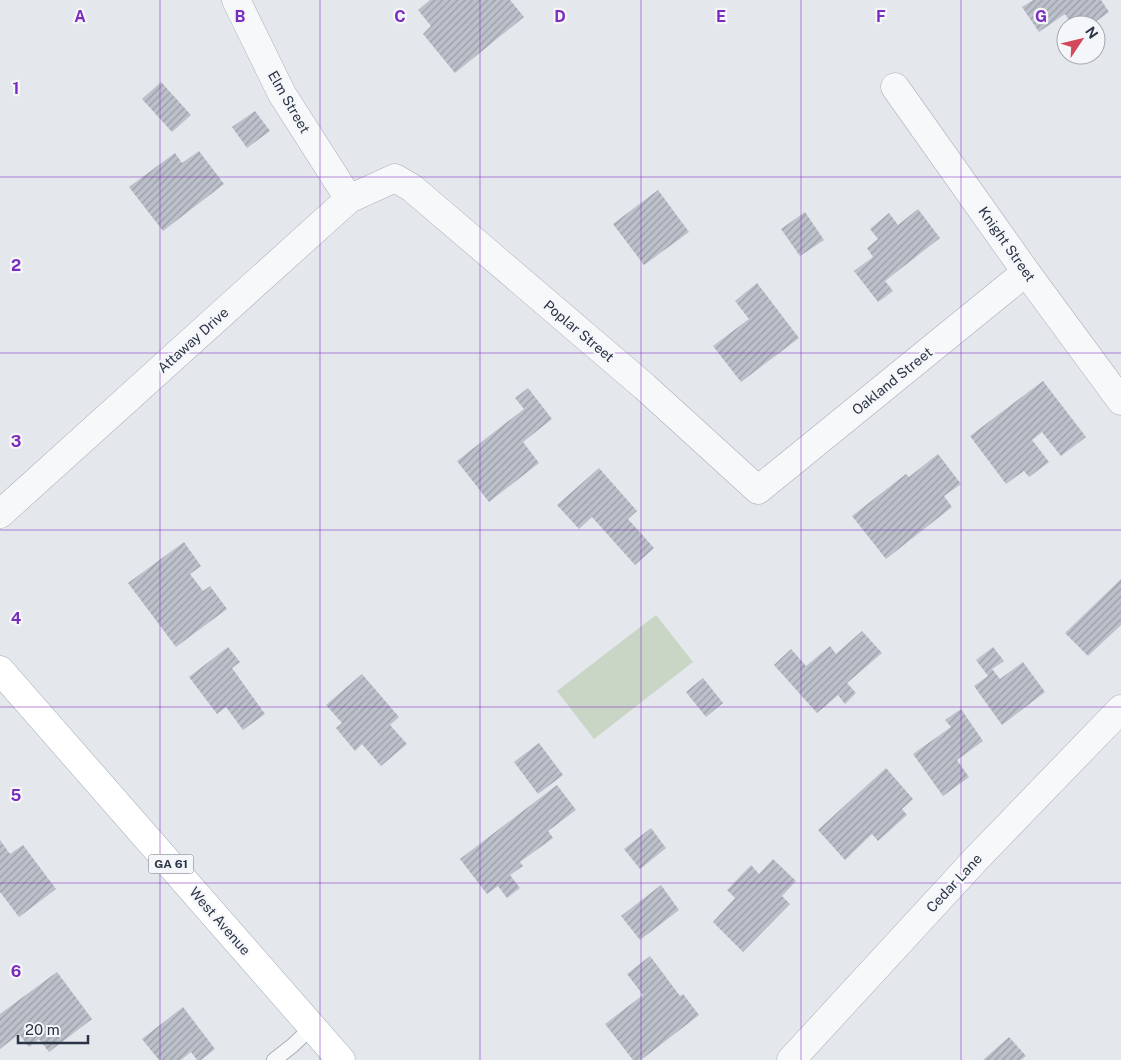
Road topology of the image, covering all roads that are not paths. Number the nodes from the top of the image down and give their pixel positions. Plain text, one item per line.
1 (236, 0) edge
2 (895, 86) dead end
3 (395, 178) joint
4 (349, 199) junction
5 (1026, 272) junction
6 (1121, 401) edge
7 (758, 490) joint
8 (0, 514) edge
9 (0, 670) edge
10 (1121, 709) edge
11 (312, 1027) junction
12 (274, 1060) edge
13 (341, 1060) edge
14 (791, 1060) edge

1 - 4 street, Elm Street
2 - 5 street, Knight Street
3 - 4 street, Attaway Drive
3 - 7 street, Poplar Street
4 - 8 street, Attaway Drive
5 - 6 street, Knight Street
5 - 7 street, Oakland Street
9 - 11 main road, West Avenue / GA 61
10 - 14 street, Cedar Lane
11 - 12 lane
11 - 13 main road, West Avenue / GA 61

